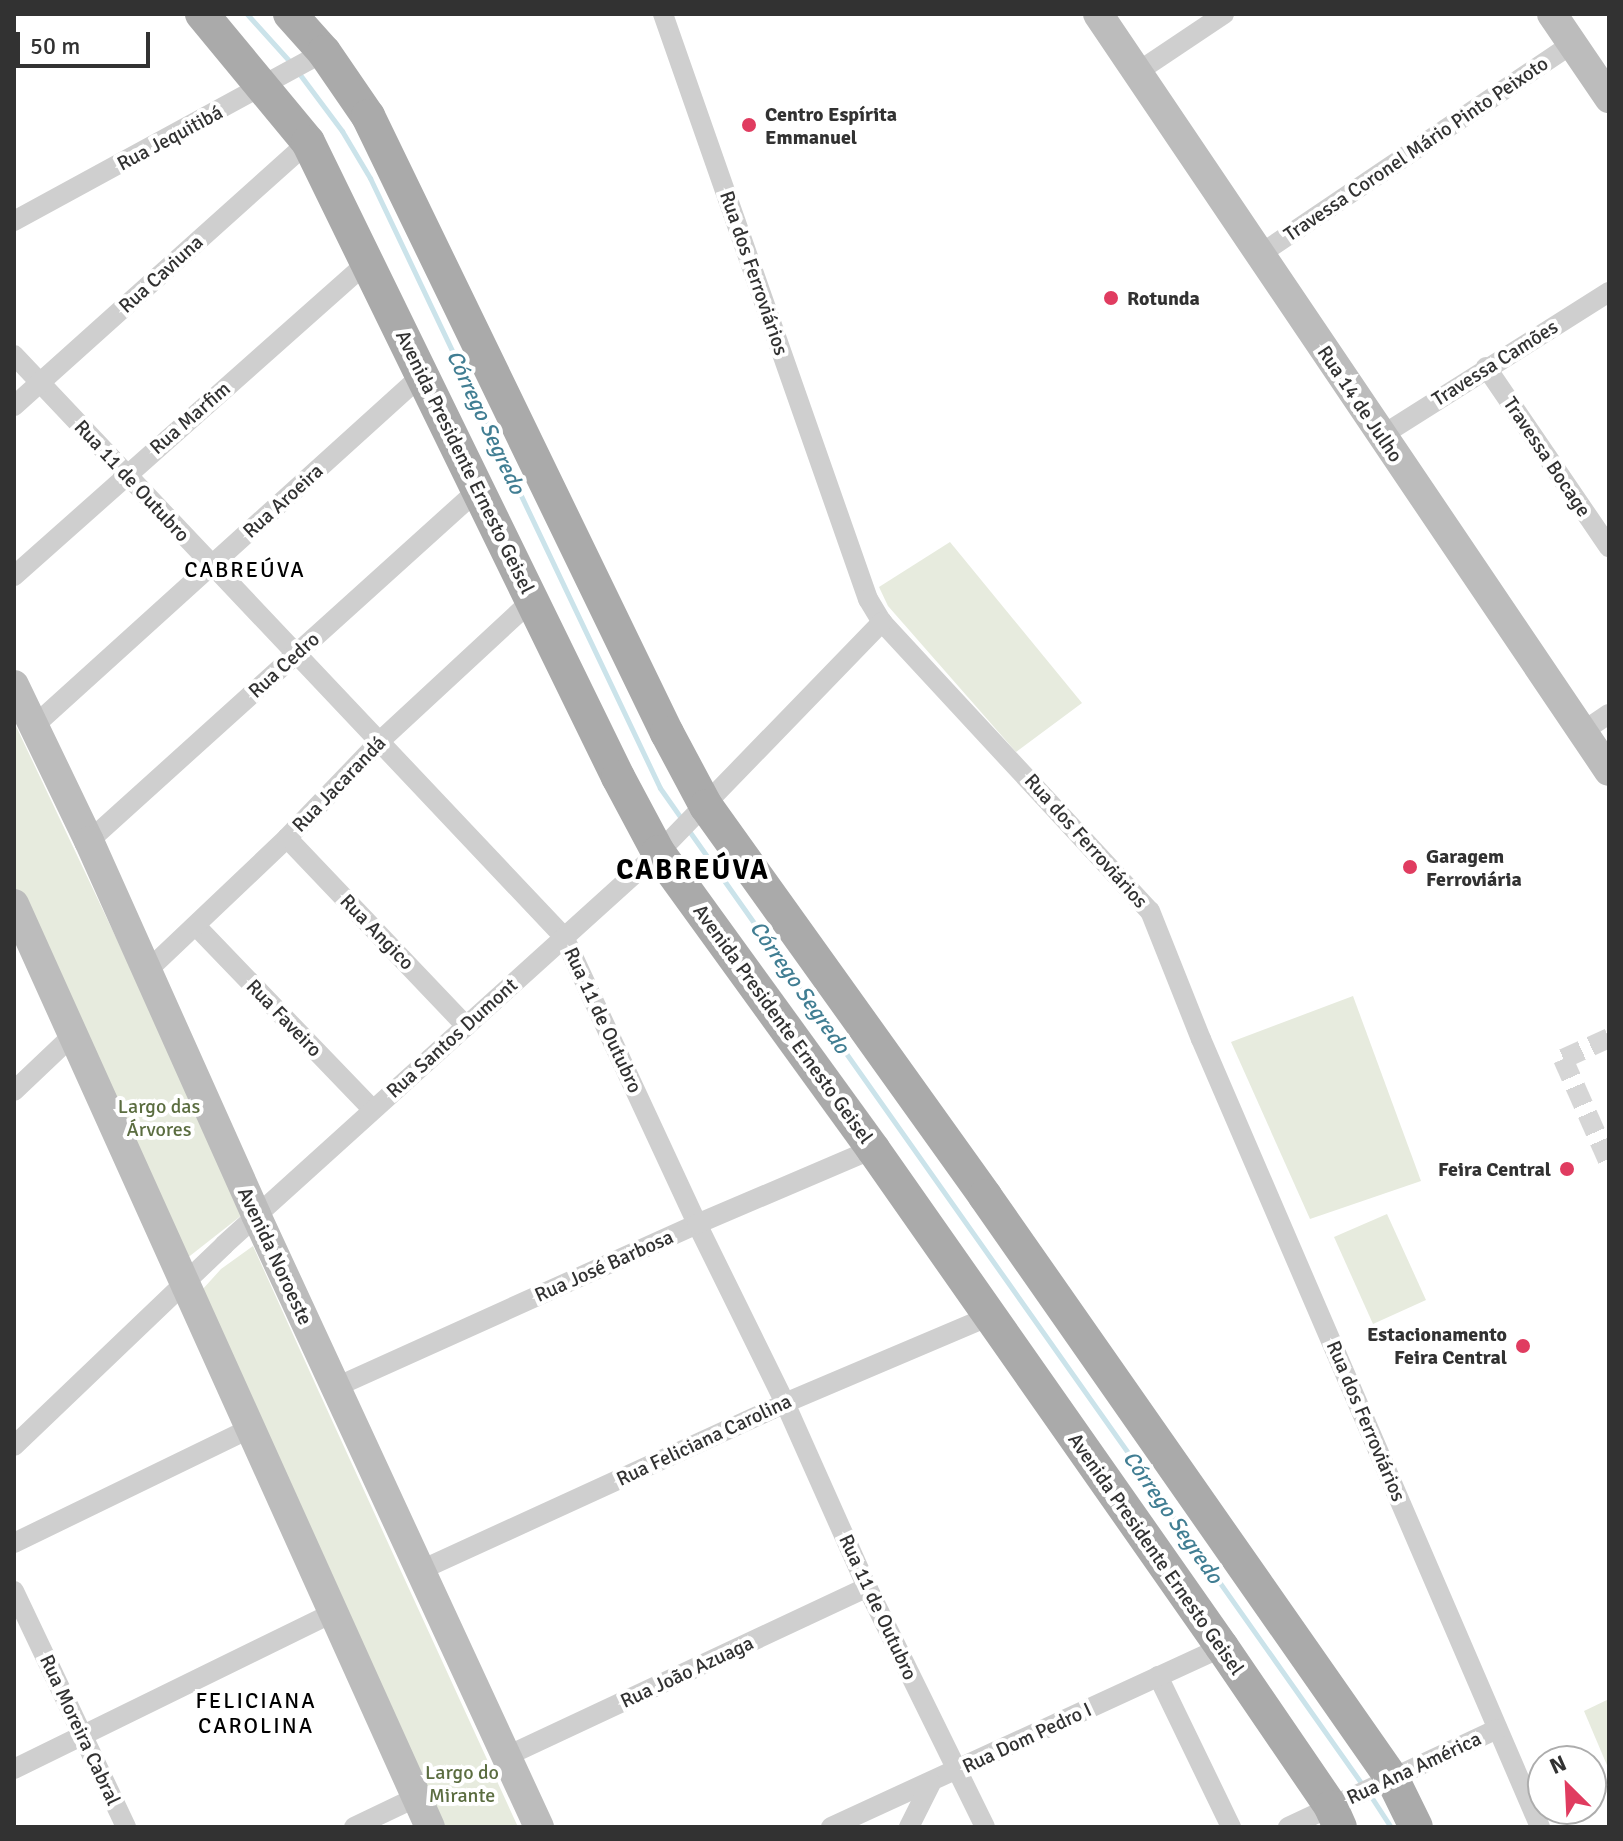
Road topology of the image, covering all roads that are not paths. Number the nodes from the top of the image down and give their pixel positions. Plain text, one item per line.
1 (202, 14) edge
2 (290, 14) edge
3 (663, 14) edge
4 (1224, 14) edge
5 (1552, 14) edge
6 (1102, 22) edge
7 (1572, 44) junction
8 (321, 54) junction
9 (1136, 73) junction
10 (265, 86) junction
11 (1609, 98) edge
12 (308, 142) junction
13 (14, 221) edge
14 (1259, 255) junction
15 (367, 263) junction
16 (1609, 292) edge
17 (14, 355) edge
18 (1486, 367) junction
19 (423, 374) junction
20 (40, 383) junction
21 (14, 406) edge
22 (1381, 436) junction
23 (126, 474) junction
24 (480, 488) junction
25 (1609, 547) edge
26 (212, 565) junction
27 (14, 576) edge
28 (532, 600) junction
29 (882, 622) junction
30 (296, 654) junction
31 (14, 685) edge
32 (1609, 714) edge
33 (35, 725) junction
34 (1582, 732) junction
35 (380, 741) junction
36 (1609, 771) edge
37 (704, 808) junction
38 (287, 838) junction
39 (89, 841) junction
40 (660, 851) junction
41 (14, 904) edge
42 (196, 926) junction
43 (564, 937) junction
44 (148, 970) junction
45 (466, 1026) junction
46 (73, 1035) junction
47 (14, 1091) edge
48 (373, 1110) junction
49 (873, 1149) junction
50 (256, 1215) junction
51 (697, 1224) junction
52 (184, 1281) junction
53 (990, 1316) junction
54 (336, 1387) junction
55 (785, 1403) junction
56 (249, 1429) junction
57 (14, 1446) edge
58 (14, 1543) edge
59 (421, 1570) junction
60 (867, 1587) junction
61 (14, 1591) edge
62 (334, 1612) junction
63 (1222, 1647) junction
64 (1158, 1676) junction
65 (1497, 1729) junction
66 (83, 1736) junction
67 (507, 1756) junction
68 (14, 1769) edge
69 (957, 1771) junction
70 (1392, 1781) junction
71 (931, 1783) junction
72 (417, 1797) junction
73 (1336, 1813) edge
74 (126, 1827) edge
75 (354, 1827) edge
76 (430, 1827) edge
77 (539, 1827) edge
78 (831, 1827) edge
79 (909, 1827) edge
80 (985, 1827) edge
81 (1231, 1827) edge
82 (1288, 1827) edge
83 (1416, 1827) edge
84 (1540, 1827) edge

1 - 10 main road, Avenida Presidente Ernesto Geisel
2 - 8 main road
3 - 29 street, Rua dos Ferroviários
4 - 9 street
5 - 7 main road
6 - 9 main road, Rua 14 de Julho
7 - 11 main road
7 - 14 street, Travessa Coronel Mário Pinto Peixoto
8 - 10 street, Rua Jequitibá
8 - 37 main road
9 - 14 main road, Rua 14 de Julho
10 - 12 main road, Avenida Presidente Ernesto Geisel
10 - 13 street, Rua Jequitibá
12 - 15 main road, Avenida Presidente Ernesto Geisel
12 - 20 street, Rua Caviuna
14 - 22 main road, Rua 14 de Julho
15 - 19 main road, Avenida Presidente Ernesto Geisel
15 - 23 street, Rua Marfim
16 - 18 street, Travessa Camões
17 - 20 street, Rua 11 de Outubro
18 - 22 street, Travessa Camões
18 - 25 street, Travessa Bocage
19 - 24 main road, Avenida Presidente Ernesto Geisel
19 - 26 street, Rua Aroeira
20 - 21 street, Rua Caviuna
20 - 23 street, Rua 11 de Outubro
22 - 34 main road, Rua 14 de Julho
23 - 26 street, Rua 11 de Outubro
23 - 27 street, Rua Marfim
24 - 28 main road, Avenida Presidente Ernesto Geisel
24 - 30 street, Rua Cedro
26 - 30 street, Rua 11 de Outubro
26 - 33 street, Rua Aroeira
28 - 35 street, Rua Jacarandá
28 - 40 main road, Avenida Presidente Ernesto Geisel
29 - 37 street, Rua Santos Dumont
29 - 65 street, Rua dos Ferroviários
30 - 35 street, Rua 11 de Outubro
30 - 39 street, Rua Cedro
31 - 33 main road, Avenida Noroeste
32 - 34 street
33 - 39 main road, Avenida Noroeste
34 - 36 main road, Rua 14 de Julho
35 - 38 street, Rua Jacarandá
35 - 43 street, Rua 11 de Outubro
37 - 40 street, Rua Santos Dumont
37 - 70 main road
38 - 42 street, Rua Jacarandá
38 - 45 street, Rua Angico
39 - 44 main road, Avenida Noroeste
40 - 43 street, Rua Santos Dumont
40 - 49 main road, Avenida Presidente Ernesto Geisel
41 - 46 main road
42 - 44 street, Rua Jacarandá
42 - 48 street, Rua Faveiro
43 - 45 street, Rua Santos Dumont
43 - 51 street, Rua 11 de Outubro
44 - 50 main road, Avenida Noroeste
45 - 48 street, Rua Santos Dumont
46 - 47 street
46 - 52 main road
48 - 50 street, Rua Santos Dumont
49 - 51 street, Rua José Barbosa
49 - 53 main road, Avenida Presidente Ernesto Geisel
50 - 52 street, Rua Santos Dumont
50 - 54 main road, Avenida Noroeste
51 - 54 street, Rua José Barbosa
51 - 55 street, Rua 11 de Outubro
52 - 56 main road
52 - 57 street, Rua Santos Dumont
53 - 55 street, Rua Feliciana Carolina
53 - 63 main road, Avenida Presidente Ernesto Geisel
54 - 59 main road, Avenida Noroeste
55 - 59 street, Rua Feliciana Carolina
55 - 60 street, Rua 11 de Outubro
56 - 58 street
56 - 62 main road
59 - 67 main road, Avenida Noroeste
60 - 67 street, Rua João Azuaga
60 - 69 street, Rua 11 de Outubro
61 - 66 street, Rua Moreira Cabral
62 - 66 street
62 - 72 main road
63 - 64 street, Rua Dom Pedro I
63 - 73 main road, Avenida Presidente Ernesto Geisel
64 - 69 street, Rua Dom Pedro I
64 - 81 street
65 - 70 street, Rua Ana América
65 - 84 street, Rua dos Ferroviários
66 - 68 street
66 - 74 street, Rua Moreira Cabral
67 - 77 main road, Avenida Noroeste
69 - 71 street, Rua Dom Pedro I
69 - 80 street, Rua 11 de Outubro
70 - 73 street, Rua Ana América
70 - 83 main road
71 - 78 street, Rua Dom Pedro I
71 - 79 street
72 - 75 street
72 - 76 main road
73 - 82 street, Rua Ana América

